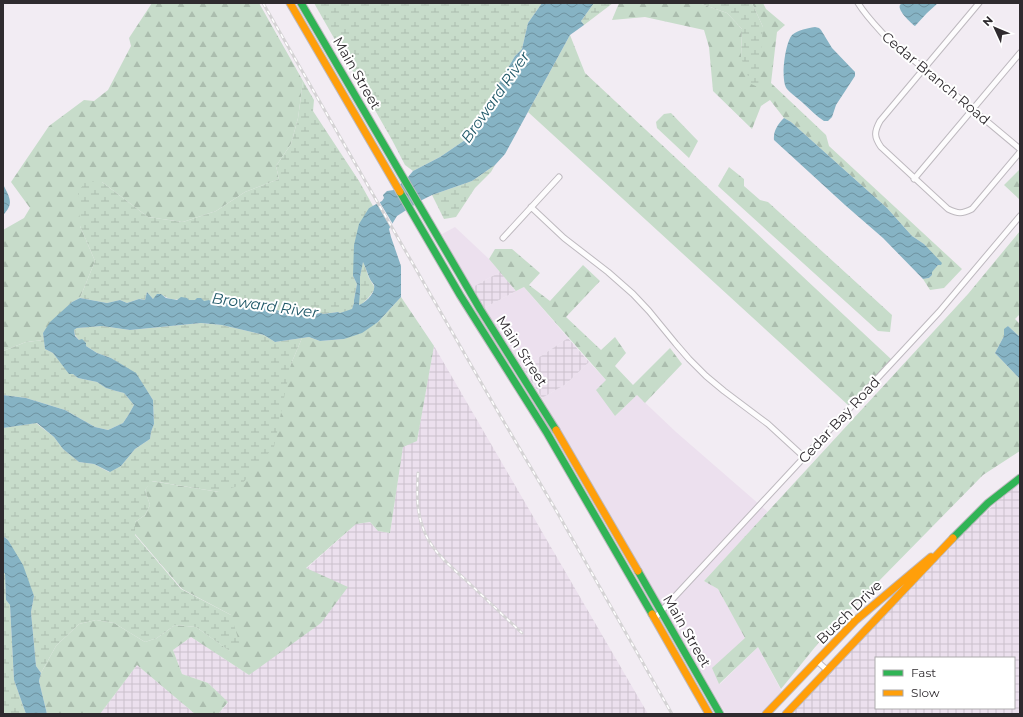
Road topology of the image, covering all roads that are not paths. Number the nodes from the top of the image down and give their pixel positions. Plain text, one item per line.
1 (290, 3) edge
2 (301, 3) edge
3 (858, 3) edge
4 (979, 3) edge
5 (1020, 53) edge
6 (924, 68) junction
7 (972, 109) junction
8 (1020, 148) edge
9 (1020, 152) edge
10 (559, 176) dead end
11 (914, 178) junction
12 (531, 208) junction
13 (1020, 216) edge
14 (503, 238) dead end
15 (485, 318) junction
16 (476, 322) junction
17 (804, 457) junction
18 (576, 464) junction
19 (567, 468) junction
20 (1020, 478) edge
21 (955, 536) junction
22 (661, 611) junction
23 (654, 619) junction
24 (817, 661) junction
25 (828, 671) junction
26 (709, 714) edge
27 (720, 714) edge
28 (766, 714) edge
29 (786, 714) edge

1 - 16 main road, Main Street
2 - 15 main road, Main Street
3 - 6 street, Cedar Branch Road
4 - 6 street
5 - 7 street
6 - 7 street, Cedar Branch Road
6 - 11 street
7 - 8 street, Cedar Branch Road
7 - 11 street
9 - 11 street
10 - 12 street
12 - 14 street
12 - 17 street
13 - 17 street, Cedar Bay Road
15 - 16 street
15 - 18 main road, Main Street
16 - 19 main road, Main Street
17 - 22 street, Cedar Bay Road
18 - 19 street
18 - 22 main road, Main Street
19 - 23 main road, Main Street
20 - 21 main road, Busch Drive
21 - 24 main road, Busch Drive
21 - 25 main road, Busch Drive
22 - 23 street, Cedar Bay Road
22 - 27 main road, Main Street
23 - 26 main road, Main Street
24 - 25 street
24 - 28 main road, Busch Drive
25 - 29 main road, Busch Drive

